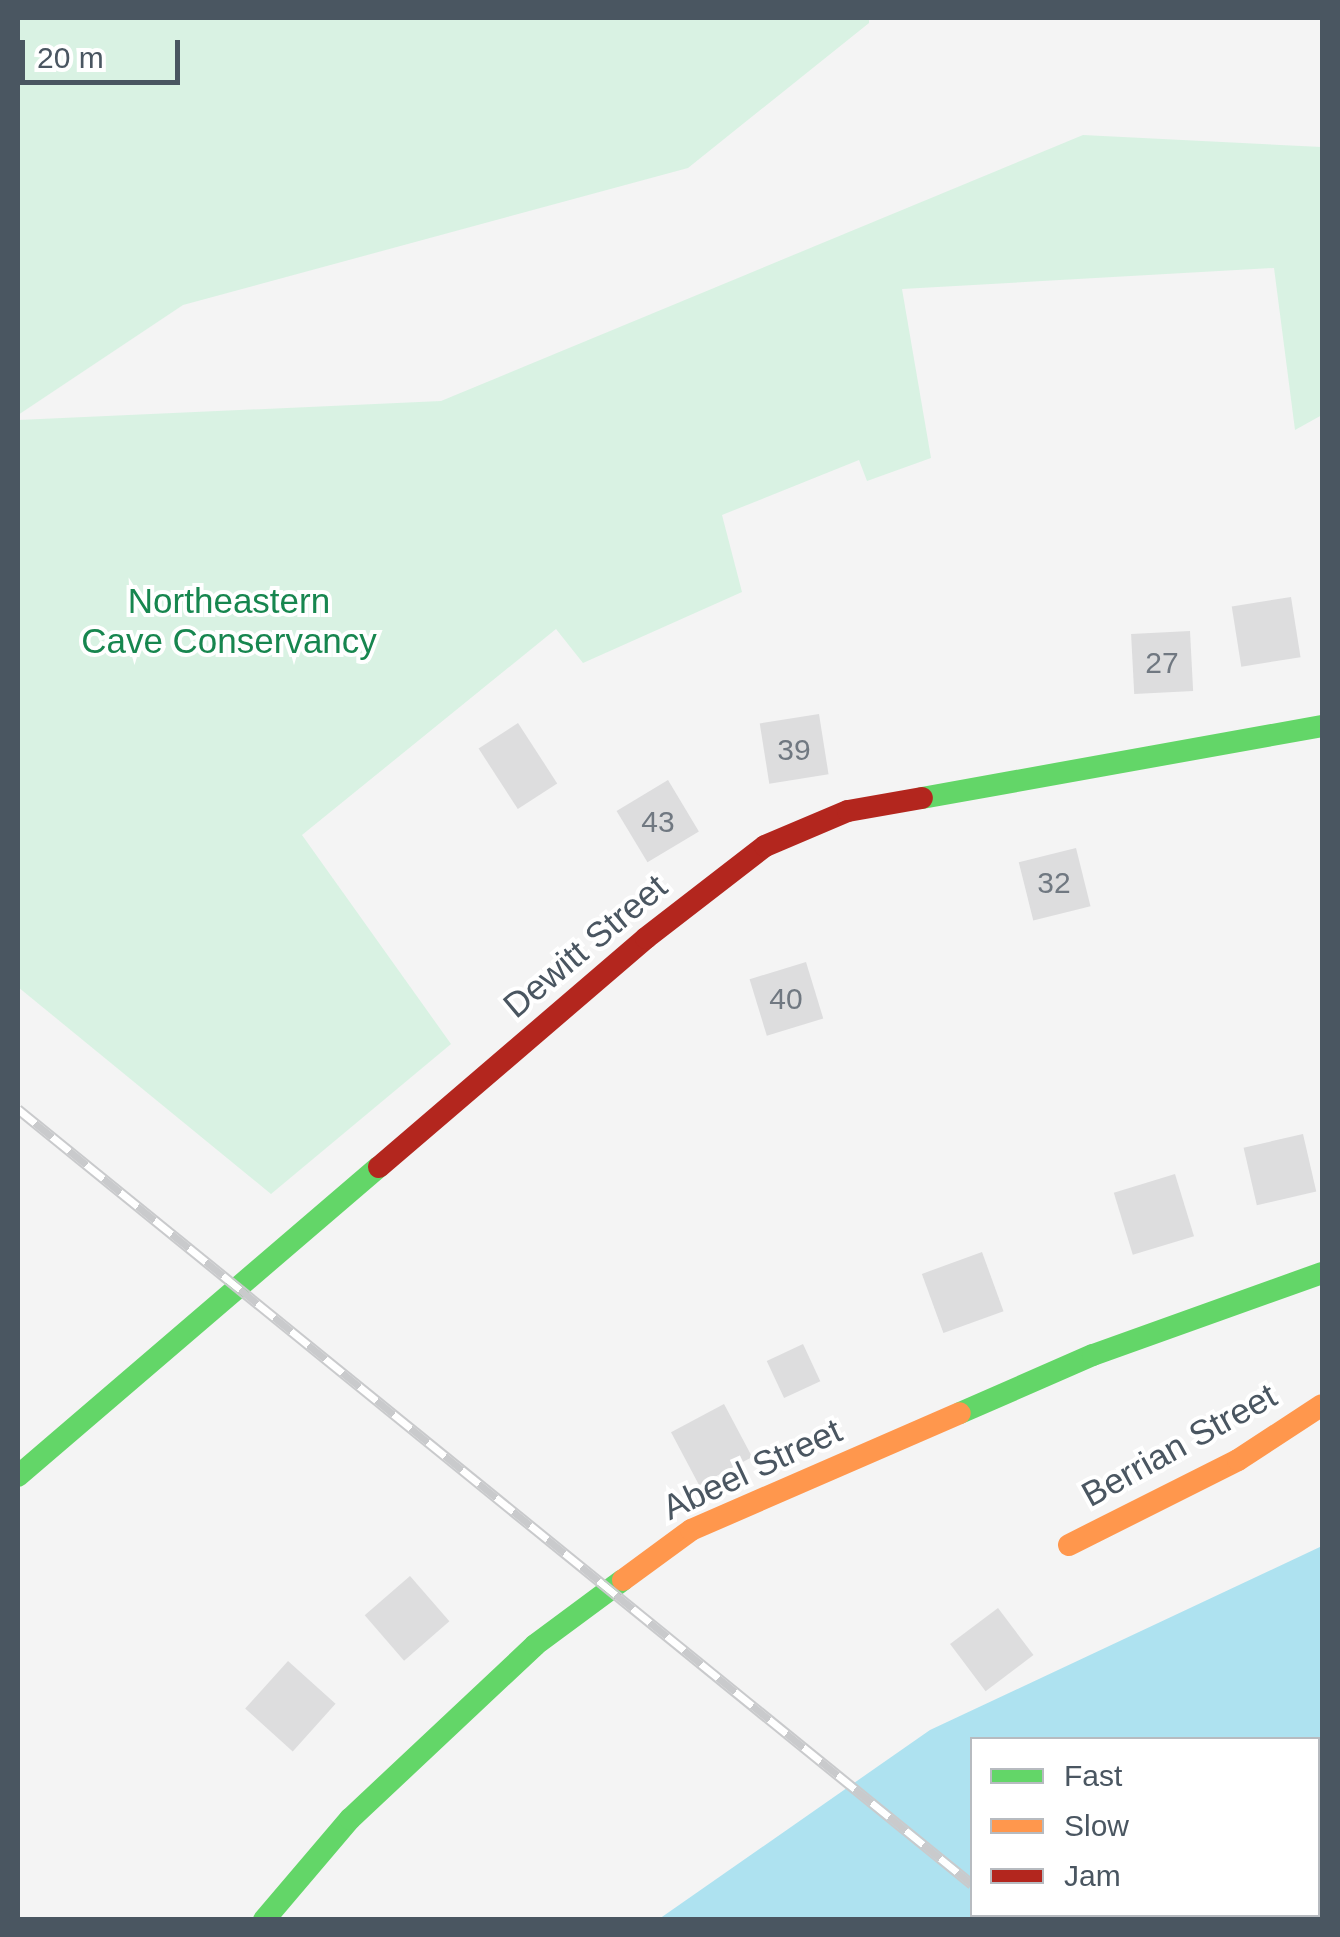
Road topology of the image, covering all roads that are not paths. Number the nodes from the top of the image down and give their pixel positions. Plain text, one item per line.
1 (1322, 726) edge
2 (1322, 1274) edge
3 (1322, 1405) edge
4 (18, 1476) edge
5 (1069, 1544) dead end
6 (264, 1920) edge

1 - 4 street, Dewitt Street
2 - 6 street, Abeel Street
3 - 5 street, Berrian Street

